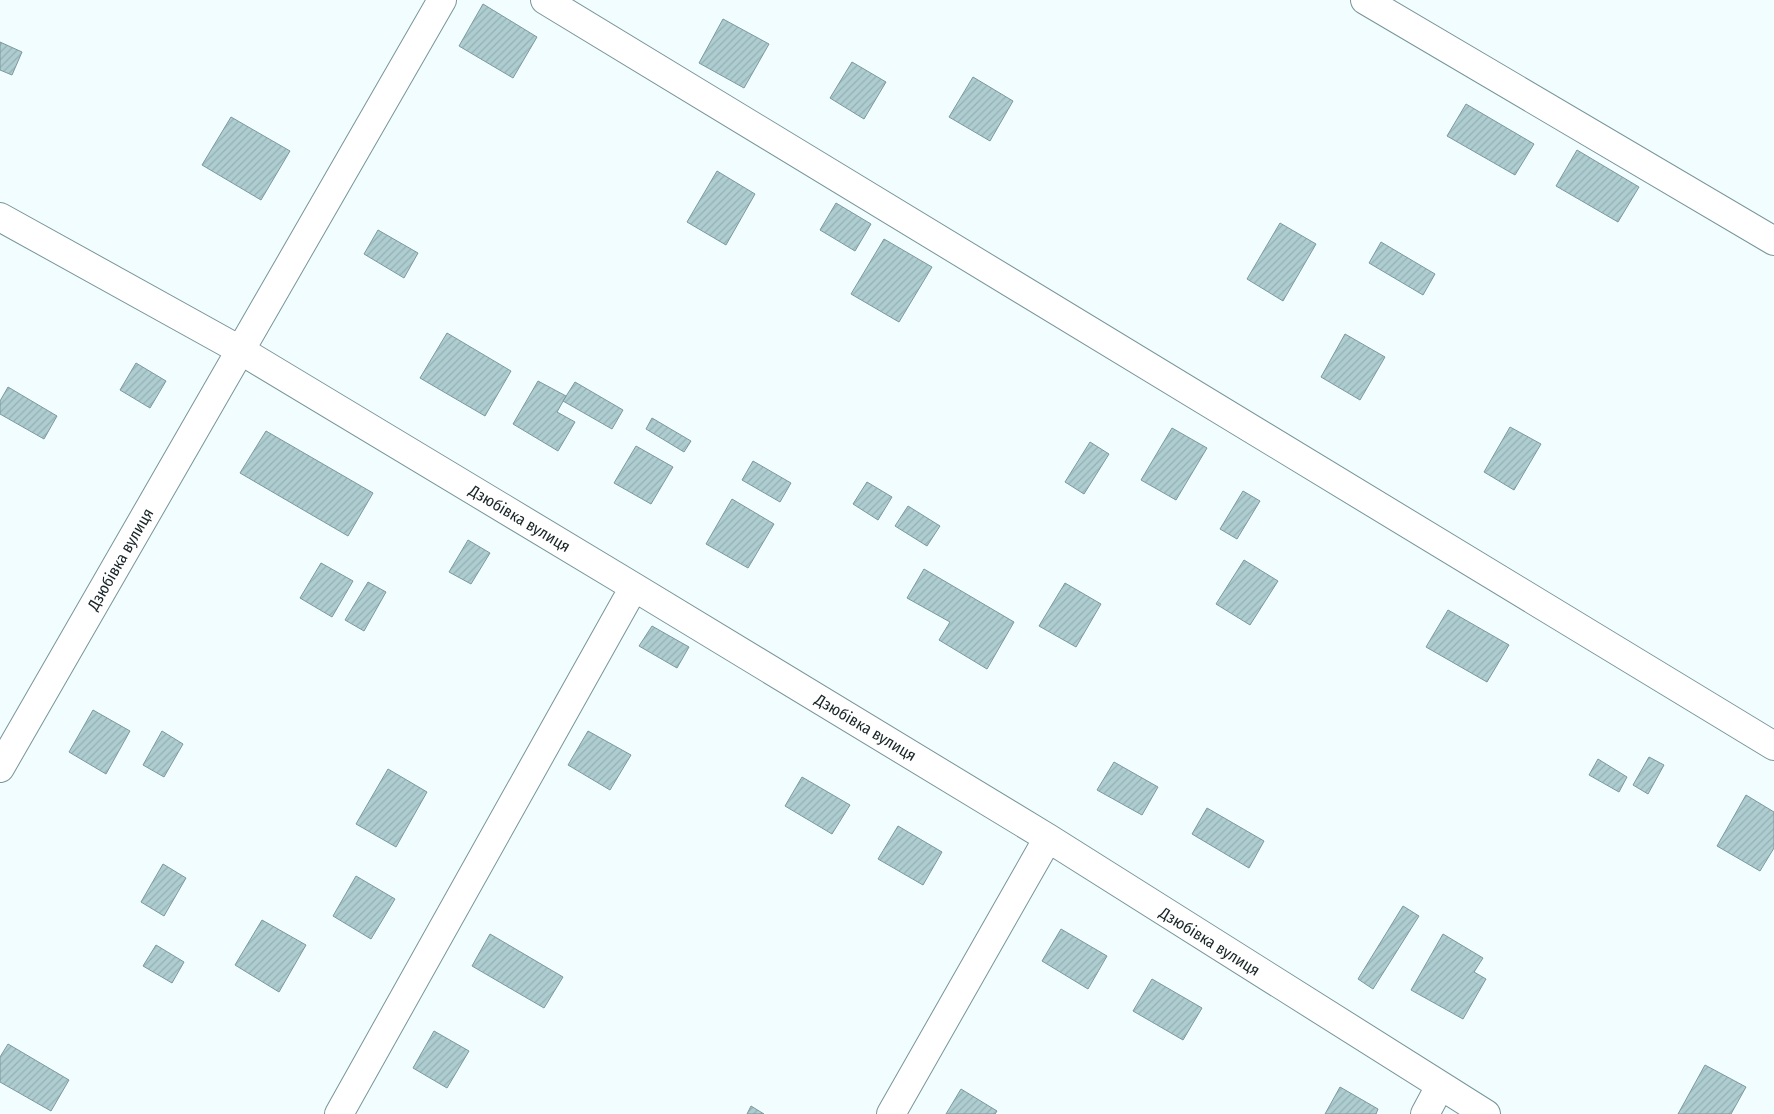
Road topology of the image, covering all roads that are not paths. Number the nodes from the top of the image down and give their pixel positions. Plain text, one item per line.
1 (442, 0) edge
2 (545, 0) edge
3 (1365, 0) edge
4 (0, 217) edge
5 (1774, 241) edge
6 (240, 350) junction
7 (634, 587) junction
8 (1774, 746) edge
9 (0, 768) edge
10 (1048, 838) junction
11 (1440, 1086) junction
12 (339, 1114) edge
13 (891, 1114) edge
14 (1425, 1114) edge
15 (1486, 1114) edge

1 - 6 street
2 - 8 street
3 - 5 street
4 - 6 street, Дзюбівка вулиця
6 - 7 street, Дзюбівка вулиця
6 - 9 street, Дзюбівка вулиця
7 - 10 street, Дзюбівка вулиця
7 - 12 street
10 - 11 street, Дзюбівка вулиця
10 - 13 street
11 - 14 street
11 - 15 street, Дзюбівка вулиця

